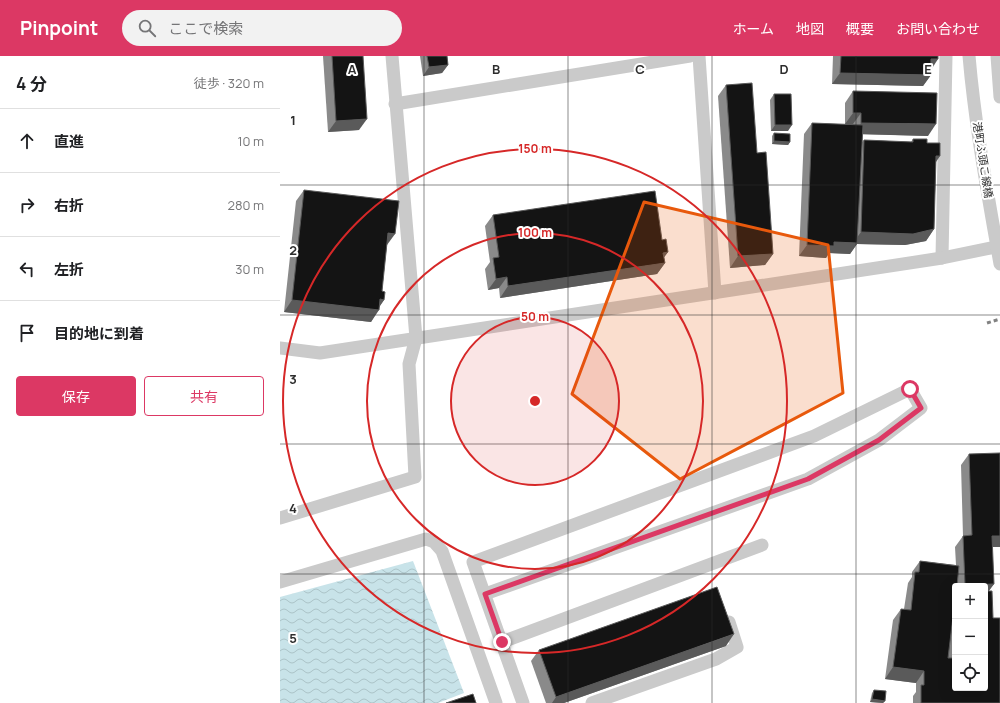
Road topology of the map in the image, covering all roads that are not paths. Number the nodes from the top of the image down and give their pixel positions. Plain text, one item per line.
1 (392, 56) edge
2 (690, 56) edge
3 (699, 56) edge
4 (946, 56) edge
5 (969, 56) edge
6 (997, 56) edge
7 (1000, 97) edge
8 (395, 104) junction
9 (1000, 246) edge
10 (942, 258) junction
11 (1000, 264) edge
12 (715, 293) junction
13 (416, 338) junction
14 (280, 348) edge
15 (280, 518) edge
16 (762, 545) dead end
17 (280, 582) edge
18 (485, 594) junction
19 (729, 622) edge
20 (502, 642) junction
21 (496, 703) edge
22 (523, 703) edge
23 (592, 703) edge

1 - 8 street
2 - 8 street
3 - 12 street
4 - 10 street
5 - 11 street, 港町ふ頭こ線橋, bridge
6 - 7 street
8 - 13 street
9 - 10 street
10 - 12 street
12 - 13 street
13 - 14 street
13 - 15 street
16 - 20 street
17 - 21 street
18 - 18 street
18 - 20 street
19 - 23 street
20 - 22 street

